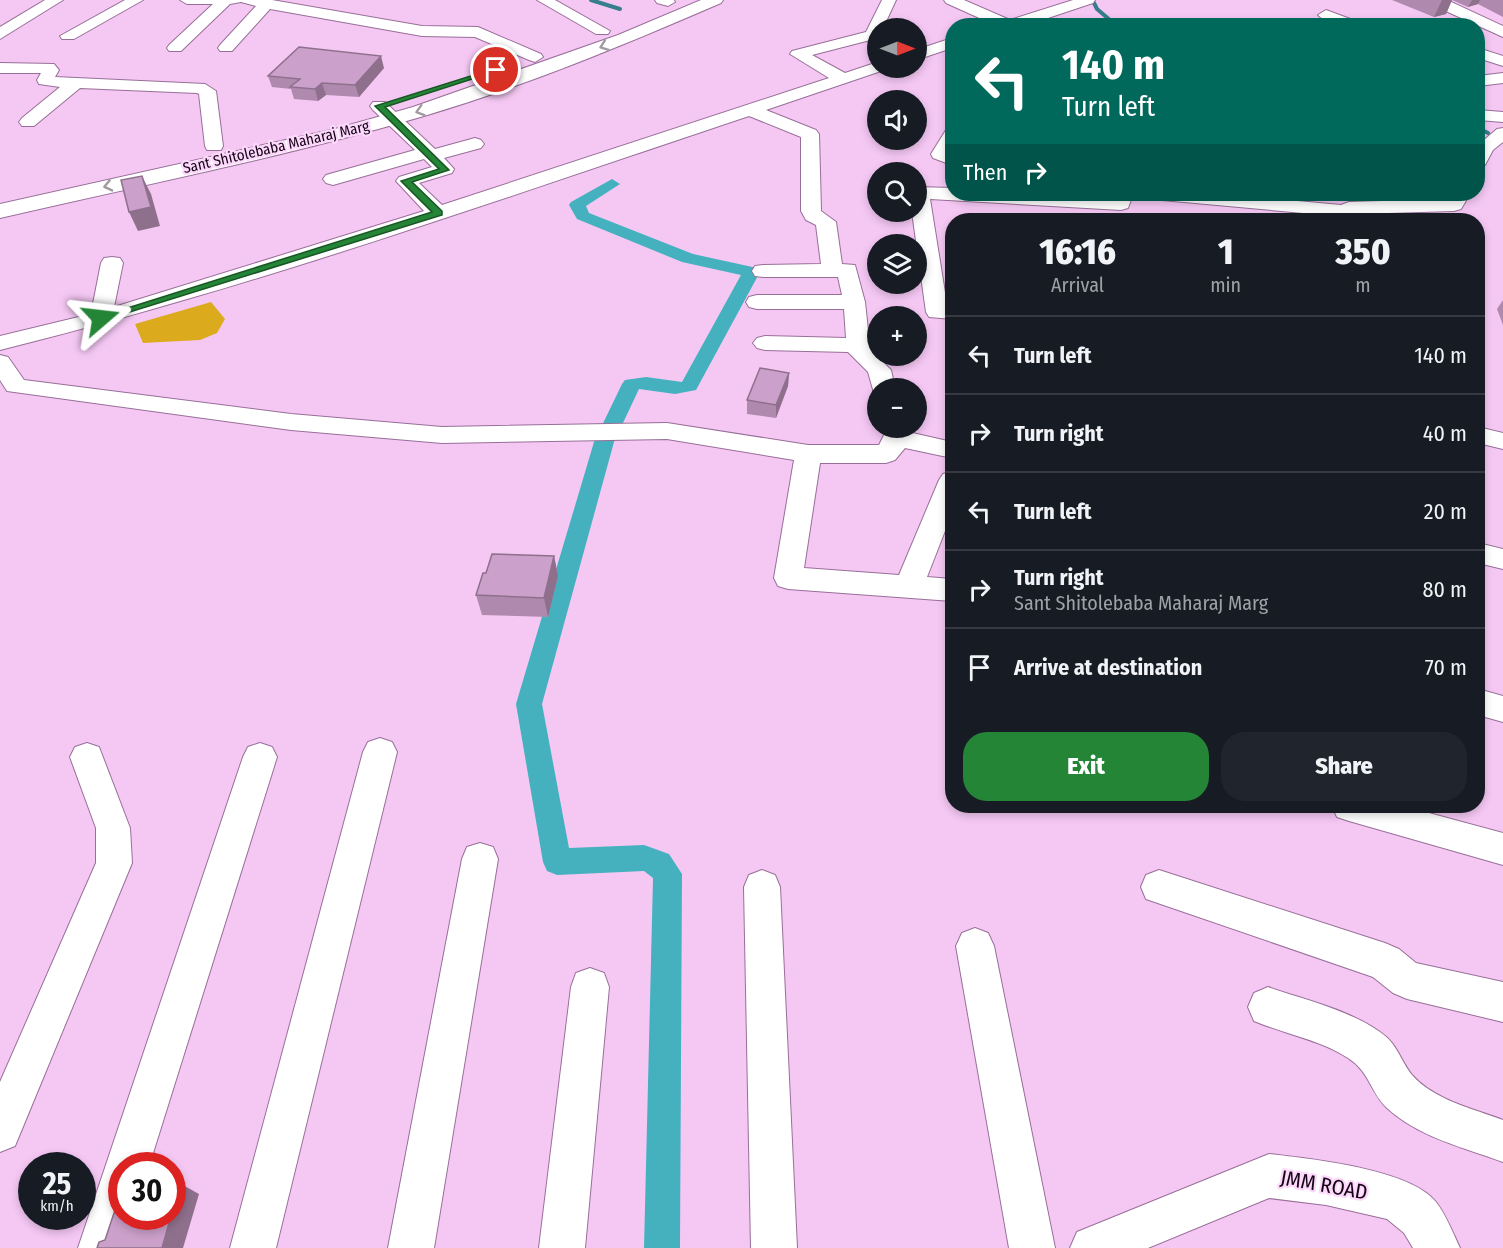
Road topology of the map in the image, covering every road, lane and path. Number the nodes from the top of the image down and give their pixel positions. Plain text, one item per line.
1 (56, 0) edge
2 (136, 0) edge
3 (187, 0) edge
4 (247, 0) edge
5 (544, 0) edge
6 (715, 0) edge
7 (889, 0) edge
8 (951, 0) edge
9 (1088, 0) edge
10 (1434, 0) edge
11 (232, 1) edge
12 (668, 1) edge
13 (267, 3) junction
14 (1454, 4) edge
15 (1326, 15) dead end
16 (992, 18) edge
17 (1030, 18) edge
18 (1334, 18) edge
19 (1478, 18) edge
20 (630, 19) junction
21 (1485, 22) edge
22 (1503, 25) edge
23 (653, 26) junction
24 (602, 31) junction
25 (1503, 32) edge
26 (0, 34) edge
27 (68, 36) dead end
28 (945, 45) edge
29 (175, 48) dead end
30 (226, 48) dead end
31 (927, 51) edge
32 (1485, 55) edge
33 (535, 57) junction
34 (1503, 61) edge
35 (0, 68) edge
36 (867, 70) edge
37 (842, 78) junction
38 (1503, 78) edge
39 (1485, 80) edge
40 (76, 82) junction
41 (750, 110) junction
42 (386, 112) junction
43 (1485, 116) edge
44 (1503, 117) edge
45 (28, 122) dead end
46 (1503, 134) edge
47 (475, 144) dead end
48 (214, 146) junction
49 (945, 146) edge
50 (1485, 147) edge
51 (429, 154) junction
52 (945, 156) edge
53 (333, 179) dead end
54 (22, 187) dead end
55 (945, 193) edge
56 (1084, 201) edge
57 (1122, 201) edge
58 (1222, 201) edge
59 (1456, 201) edge
60 (0, 211) edge
61 (438, 213) junction
62 (1326, 213) edge
63 (1351, 213) edge
64 (925, 234) edge
65 (927, 250) joint
66 (945, 254) edge
67 (112, 263) dead end
68 (824, 270) junction
69 (757, 302) dead end
70 (783, 302) junction
71 (818, 302) junction
72 (854, 302) junction
73 (945, 312) edge
74 (101, 318) junction
75 (0, 343) edge
76 (822, 344) junction
77 (858, 345) junction
78 (0, 362) edge
79 (881, 378) edge
80 (1485, 437) edge
81 (894, 438) edge
82 (913, 438) edge
83 (1503, 441) edge
84 (945, 448) edge
85 (808, 454) junction
86 (945, 497) edge
87 (1485, 555) edge
88 (1503, 560) edge
89 (909, 587) junction
90 (945, 590) edge
91 (1485, 704) edge
92 (1503, 709) edge
93 (380, 752) dead end
94 (87, 757) dead end
95 (260, 757) dead end
96 (1374, 813) edge
97 (1503, 849) edge
98 (480, 859) dead end
99 (762, 887) dead end
100 (1159, 887) dead end
101 (975, 946) dead end
102 (590, 987) dead end
103 (1503, 1002) edge
104 (1268, 1007) dead end
105 (0, 1131) edge
106 (1503, 1141) edge
107 (133, 1152) edge
108 (108, 1227) edge
109 (101, 1248) edge
110 (252, 1248) edge
111 (411, 1248) edge
112 (562, 1248) edge
113 (774, 1248) edge
114 (1032, 1248) edge
115 (1093, 1248) edge
116 (1437, 1248) edge

1 - 26 street
2 - 27 street
3 - 11 street
4 - 13 street
5 - 24 street
6 - 23 main road, Sant Shitolebaba Maharaj Marg
7 - 37 street
8 - 16 street
9 - 17 street
10 - 14 main road
11 - 29 street
12 - 20 main road, Sant Shitolebaba Maharaj Marg
13 - 30 street
13 - 33 street
14 - 19 main road
14 - 22 main road
15 - 18 street
20 - 23 main road
20 - 24 main road, Sant Shitolebaba Maharaj Marg
21 - 25 main road
23 -> 42 main road, Sant Shitolebaba Maharaj Marg
24 - 33 main road, Sant Shitolebaba Maharaj Marg
28 - 31 street
32 - 34 street
33 - 42 main road, Sant Shitolebaba Maharaj Marg
35 - 40 street
36 - 37 street
37 - 41 street
38 - 39 street
40 - 45 street
40 - 48 street
41 - 61 street
41 - 68 street
42 - 48 main road, Sant Shitolebaba Maharaj Marg
42 - 51 street
42 -> 60 main road, Sant Shitolebaba Maharaj Marg
43 - 44 street
46 - 50 street
47 - 51 street
48 - 54 main road, Sant Shitolebaba Maharaj Marg
49 - 52 street
51 - 53 street
51 - 61 street
55 - 64 street
56 - 57 street
58 - 62 street
59 - 63 street
61 - 74 street
65 - 66 street
65 - 73 street
67 - 74 street
68 - 70 street
68 - 71 street
68 - 72 street
69 - 70 street
70 - 71 street
70 - 76 street
71 - 72 street
71 - 76 street
72 - 77 street
74 - 75 street
76 - 77 street
77 - 79 street
78 - 85 street
80 - 83 street
81 - 85 street
82 - 84 street
85 - 89 street
86 - 89 street
87 - 88 street
89 - 90 street
91 - 92 street
93 - 110 street
94 - 105 street
95 - 107 street
96 - 97 street
98 - 111 street
99 - 113 street
100 - 103 street
101 - 114 street
102 - 112 street
104 - 106 street
108 - 109 street
115 - 116 street, JMM ROAD

